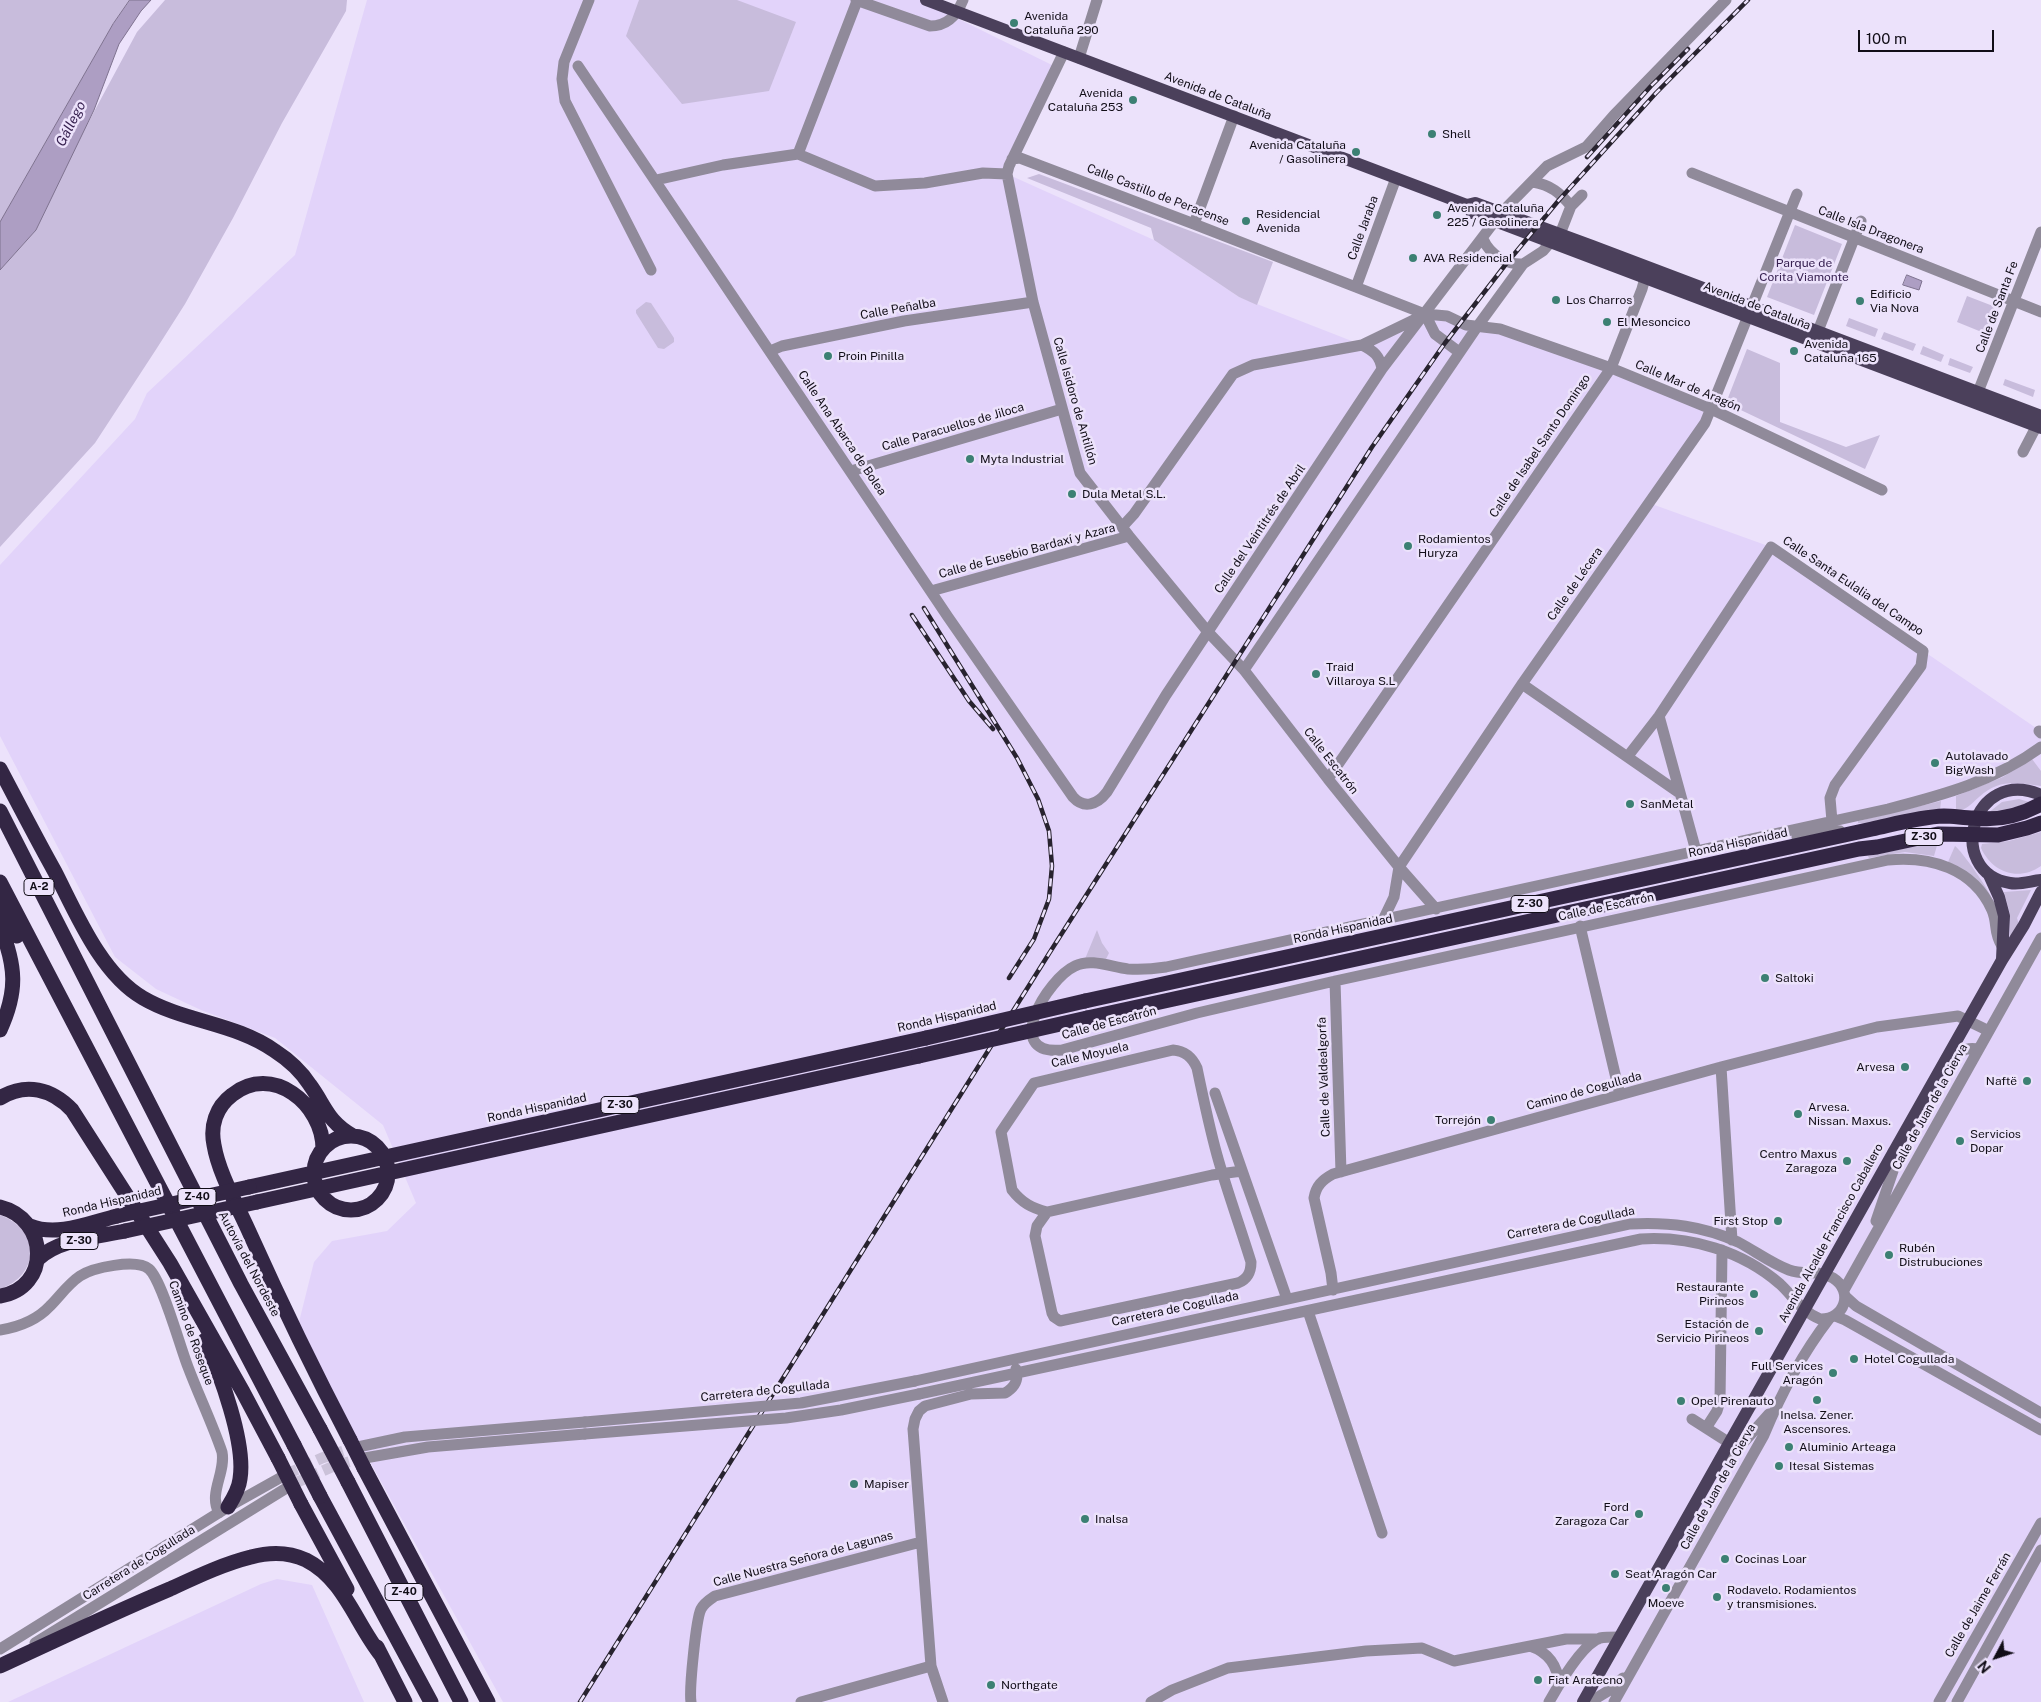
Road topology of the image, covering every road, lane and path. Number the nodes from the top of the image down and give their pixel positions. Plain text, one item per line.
1 (589, 0) edge
2 (856, 0) edge
3 (926, 0) edge
4 (1097, 0) edge
5 (1726, 0) edge
6 (961, 6) edge
7 (1064, 52) junction
8 (1079, 58) junction
9 (578, 66) dead end
10 (1234, 116) junction
11 (798, 154) junction
12 (1016, 156) junction
13 (1692, 173) dead end
14 (1007, 174) junction
15 (1396, 178) junction
16 (656, 180) junction
17 (1533, 182) junction
18 (1797, 194) dead end
19 (1582, 195) dead end
20 (1571, 206) junction
21 (1789, 213) junction
22 (1499, 218) junction
23 (1861, 221) dead end
24 (1194, 224) junction
25 (2041, 232) edge
26 (1555, 238) junction
27 (1854, 239) junction
28 (1483, 240) junction
29 (1523, 264) junction
30 (1640, 264) junction
31 (651, 270) dead end
32 (1645, 278) junction
33 (1356, 287) junction
34 (2014, 301) junction
35 (1033, 302) junction
36 (1750, 312) junction
37 (2041, 312) edge
38 (1425, 314) junction
39 (1477, 327) junction
40 (1818, 332) junction
41 (1362, 345) junction
42 (770, 351) junction
43 (1459, 352) junction
44 (1611, 368) junction
45 (1382, 369) junction
46 (1978, 392) junction
47 (1711, 409) junction
48 (1062, 410) junction
49 (2039, 424) edge
50 (2023, 452) dead end
51 (851, 471) junction
52 (1882, 490) dead end
53 (1125, 532) junction
54 (931, 591) junction
55 (1208, 632) junction
56 (1244, 670) junction
57 (1522, 684) junction
58 (1659, 716) junction
59 (2041, 747) edge
60 (1628, 756) junction
61 (0, 769) edge
62 (1328, 780) junction
63 (0, 784) edge
64 (1678, 792) junction
65 (2041, 795) edge
66 (1092, 804) joint
67 (2041, 804) edge
68 (0, 811) edge
69 (1975, 819) junction
70 (1832, 821) junction
71 (2041, 823) edge
72 (1872, 829) junction
73 (1972, 836) junction
74 (1718, 847) junction
75 (1877, 847) junction
76 (1696, 851) junction
77 (1640, 864) junction
78 (1399, 867) junction
79 (1988, 874) junction
80 (1815, 875) junction
81 (2041, 880) edge
82 (0, 882) edge
83 (2041, 892) edge
84 (0, 905) edge
85 (1668, 908) junction
86 (1436, 909) junction
87 (1500, 910) junction
88 (1384, 920) junction
89 (1523, 923) junction
90 (0, 926) edge
91 (1580, 926) junction
92 (2041, 938) edge
93 (2002, 946) junction
94 (2002, 960) junction
95 (78, 963) junction
96 (49, 975) junction
97 (1335, 981) junction
98 (1968, 1019) junction
99 (0, 1030) edge
100 (1988, 1031) junction
101 (1978, 1049) junction
102 (1721, 1067) junction
103 (1936, 1074) junction
104 (1215, 1093) dead end
105 (1620, 1095) junction
106 (0, 1098) edge
107 (352, 1136) junction
108 (323, 1149) junction
109 (1893, 1150) junction
110 (384, 1157) junction
111 (1242, 1171) junction
112 (1341, 1172) junction
113 (314, 1173) junction
114 (1223, 1173) junction
115 (388, 1174) junction
116 (318, 1189) junction
117 (1, 1207) edge
118 (1048, 1212) junction
119 (30, 1226) junction
120 (1732, 1240) junction
121 (1869, 1244) junction
122 (1722, 1250) junction
123 (38, 1259) junction
124 (170, 1263) junction
125 (1823, 1274) junction
126 (1333, 1290) junction
127 (1844, 1293) junction
128 (0, 1296) edge
129 (1287, 1299) junction
130 (1804, 1310) junction
131 (1308, 1312) junction
132 (1832, 1318) junction
133 (0, 1330) edge
134 (1009, 1360) junction
135 (1017, 1374) junction
136 (1776, 1404) junction
137 (2041, 1413) edge
138 (1692, 1419) dead end
139 (585, 1428) junction
140 (1706, 1428) junction
141 (2041, 1430) edge
142 (1728, 1442) junction
143 (357, 1454) junction
144 (1716, 1464) junction
145 (223, 1510) junction
146 (2041, 1523) edge
147 (1382, 1533) dead end
148 (921, 1542) junction
149 (2041, 1550) edge
150 (1619, 1637) junction
151 (1598, 1638) junction
152 (1530, 1646) junction
153 (0, 1649) edge
154 (381, 1655) junction
155 (0, 1666) edge
156 (931, 1666) junction
157 (1632, 1668) junction
158 (1559, 1685) junction
159 (405, 1702) edge
160 (431, 1702) edge
161 (461, 1702) edge
162 (488, 1702) edge
163 (691, 1702) edge
164 (801, 1702) edge
165 (943, 1702) edge
166 (1151, 1702) edge
167 (1549, 1702) edge
168 (1583, 1702) edge
169 (1590, 1702) edge
170 (1614, 1702) edge
171 (1939, 1702) edge
172 (1957, 1702) edge

1 - 31 street
2 - 6 street
2 - 11 street
3 - 6 main road, Avenida de Cataluña
4 - 8 street
5 - 17 street, Calle del Veintitrés de Abril
6 - 7 main road, Avenida de Cataluña
7 - 8 main road, Avenida de Cataluña
7 - 12 street
8 - 10 main road, Avenida de Cataluña
9 - 16 street, Calle Ana Abarca de Bolea
10 - 15 main road, Avenida de Cataluña
10 - 24 street
11 - 14 street
11 - 16 street
12 - 14 street
12 - 24 street, Calle Castillo de Peracense
13 - 21 street, Calle Isla Dragonera
14 - 35 street, Calle Isidoro de Antillón
15 - 22 main road, Avenida de Cataluña
15 - 33 street, Calle Jaraba
16 - 42 street, Calle Ana Abarca de Bolea
17 - 20 street
17 - 22 street, Calle del Veintitrés de Abril
18 - 21 street, Calle de Lécera
19 - 20 street
20 - 26 street
21 - 27 street, Calle Isla Dragonera
21 - 36 street, Calle de Lécera
22 - 26 main road, Avenida de Cataluña
22 - 28 street, Calle del Veintitrés de Abril
23 - 27 street
24 - 33 street, Calle Castillo de Peracense
25 - 34 street, Calle de Santa Fe
26 - 29 street
26 - 30 main road, Avenida de Cataluña
26 - 32 main road, Avenida de Cataluña
27 - 34 street, Calle Isla Dragonera
27 - 40 street
28 - 29 street
28 - 38 street, Calle del Veintitrés de Abril
29 - 39 street
30 - 32 street
30 - 36 main road, Avenida de Cataluña
32 - 36 main road, Avenida de Cataluña
32 - 44 street, Calle de Isabel Santo Domingo
33 - 38 street, Calle Castillo de Peracense
34 - 37 street, Calle Isla Dragonera
34 - 46 street, Calle de Santa Fe
35 - 42 street, Calle Peñalba
35 - 48 street, Calle Isidoro de Antillón
36 - 40 main road, Avenida de Cataluña
36 - 47 street, Calle de Lécera
36 - 49 main road, Avenida de Cataluña
38 - 39 street
38 - 41 street, Calle de Eusebio Bardaxí y Azara
38 - 43 street
38 - 45 street, Calle del Veintitrés de Abril
39 - 43 street
39 - 44 street, Calle Mar de Aragón
40 - 46 main road, Avenida de Cataluña
41 - 45 street
41 - 53 street, Calle de Eusebio Bardaxí y Azara
42 - 51 street, Calle Ana Abarca de Bolea
43 - 56 street
44 - 47 street, Calle Mar de Aragón
44 - 62 street, Calle de Isabel Santo Domingo
45 - 55 street, Calle del Veintitrés de Abril
46 - 49 main road, Avenida de Cataluña
47 - 52 street, Calle Mar de Aragón
47 - 57 street, Calle de Lécera
48 - 51 street, Calle Paracuellos de Jiloca
48 - 53 street, Calle Isidoro de Antillón
49 - 50 street
51 - 54 street, Calle Ana Abarca de Bolea
53 - 54 street, Calle de Eusebio Bardaxí y Azara
53 - 55 street, Calle Isidoro de Antillón
54 - 66 street, Calle Ana Abarca de Bolea
55 - 56 street, Calle Isidoro de Antillón
55 - 66 street, Calle del Veintitrés de Abril
56 - 62 street, Calle Escatrón
57 - 60 street
57 - 78 street, Calle de Lécera
58 - 60 street, Calle Santa Eulalia del Campo
58 - 64 street
58 - 70 street, Calle Santa Eulalia del Campo
59 - 70 street, Calle de Escatrón
60 - 64 street
61 - 107 highway
62 - 78 street, Calle Escatrón
63 - 95 highway, Z-40
64 - 76 street
65 - 69 main road
67 - 69 highway, Ronda Hispanidad / Z-30
68 - 95 highway, Autovía del Nordeste / A-2
69 - 72 highway, Ronda Hispanidad / Z-30
69 - 73 main road
70 - 74 street, Calle de Escatrón
71 - 73 highway, Z-30
72 - 74 street, Ronda Hispanidad
72 - 87 highway, Ronda Hispanidad / Z-30
73 - 75 highway, Z-30
73 - 79 main road
74 - 76 street, Calle de Escatrón
75 - 80 street, Calle de Escatrón
75 - 89 highway, Z-30
76 - 77 street, Calle de Escatrón
77 - 86 street, Calle de Escatrón
77 - 87 street, Calle de Escatrón
78 - 86 street, Calle Escatrón
78 - 88 street
79 - 81 main road
79 - 93 main road, Avenida Alcalde Francisco Caballero
80 - 85 street, Calle de Escatrón
80 - 93 street, Calle de Escatrón
82 - 96 highway, A-2
83 - 94 main road, Avenida Alcalde Francisco Caballero
84 - 96 highway
85 - 89 street
85 - 91 street, Calle de Escatrón
86 - 88 street, Calle de Escatrón
87 - 110 highway, Ronda Hispanidad / Z-30, bridge
88 - 97 street, Calle de Escatrón
89 - 115 highway, Z-30, bridge
90 - 99 highway
91 - 97 street, Calle de Escatrón
91 - 105 street
92 - 100 street, Calle de Juan de la Cierva
93 - 94 main road, Avenida Alcalde Francisco Caballero
94 - 98 main road, Avenida Alcalde Francisco Caballero
95 - 161 highway, Autovía del Nordeste / Z-40, bridge
96 - 160 highway, Z-40, bridge
97 - 112 street, Calle de Valdealgorfa
98 - 100 street
98 - 102 street, Camino de Cogullada
98 - 103 main road, Avenida Alcalde Francisco Caballero
100 - 101 street, Calle de Juan de la Cierva
101 - 103 street
101 - 121 street, Calle de Juan de la Cierva
102 - 105 street, Camino de Cogullada
102 - 120 street
103 - 109 main road, Avenida Alcalde Francisco Caballero
104 - 111 street
105 - 112 street, Camino de Cogullada
106 - 124 highway
107 - 108 highway
107 - 110 highway
108 - 113 highway
108 - 143 highway
109 - 121 street
109 - 125 main road, Avenida Alcalde Francisco Caballero
110 - 113 highway, Ronda Hispanidad / Z-30
110 - 115 highway
111 - 114 street
111 - 129 street
112 - 126 street, Camino de Cogullada
113 - 116 highway
113 - 119 highway, Ronda Hispanidad / Z-30, bridge
114 - 118 street
114 - 118 street, Calle Moyuela
114 - 118 street, Calle Moyuela
115 - 116 highway, Z-30
115 - 116 highway
116 - 123 highway, Z-30, bridge
117 - 119 highway, Ronda Hispanidad / Z-30
119 - 123 highway
120 - 125 street, Carretera de Cogullada
120 - 126 street, Carretera de Cogullada
121 - 127 street, Calle de Juan de la Cierva
122 - 130 street, Carretera de Cogullada
122 - 131 street, Carretera de Cogullada
122 - 140 street
123 - 128 highway, Z-30
124 - 145 highway
124 - 154 highway, bridge
125 - 127 street
125 - 130 main road, Avenida Alcalde Francisco Caballero
126 - 129 street, Carretera de Cogullada
127 - 132 street
127 - 137 street
129 - 134 street, Carretera de Cogullada
130 - 132 street, Carretera de Cogullada
130 - 142 main road, Avenida Alcalde Francisco Caballero
131 - 135 street, Carretera de Cogullada
131 - 147 street
132 - 136 street, Calle de Juan de la Cierva
132 - 141 street, Carretera de Cogullada
133 - 145 street, Camino de Roseque
134 - 135 street
134 - 139 street, Carretera de Cogullada, bridge
135 - 139 street, Carretera de Cogullada, bridge
135 - 148 street
136 - 144 street
136 - 157 street, Calle de Juan de la Cierva
138 - 140 street
139 - 143 street, Carretera de Cogullada
140 - 142 street
142 - 144 main road, Avenida Alcalde Francisco Caballero
143 - 162 highway
144 - 150 main road, Avenida Alcalde Francisco Caballero
145 - 153 street, Carretera de Cogullada
145 - 155 street, Carretera de Cogullada
146 - 171 street, Calle de Jaime Ferrán
148 - 156 street
148 - 163 street, Calle Nuestra Señora de Lagunas
149 - 172 street
150 - 151 street
150 - 168 main road, Avenida Alcalde Francisco Caballero
151 - 152 street
151 - 158 street
152 - 158 street
152 - 166 street
154 - 155 highway
154 - 159 highway
156 - 164 street
156 - 165 street
157 - 169 street, Calle de Juan de la Cierva
157 - 170 street, Calle de Juan de la Cierva
158 - 167 street

